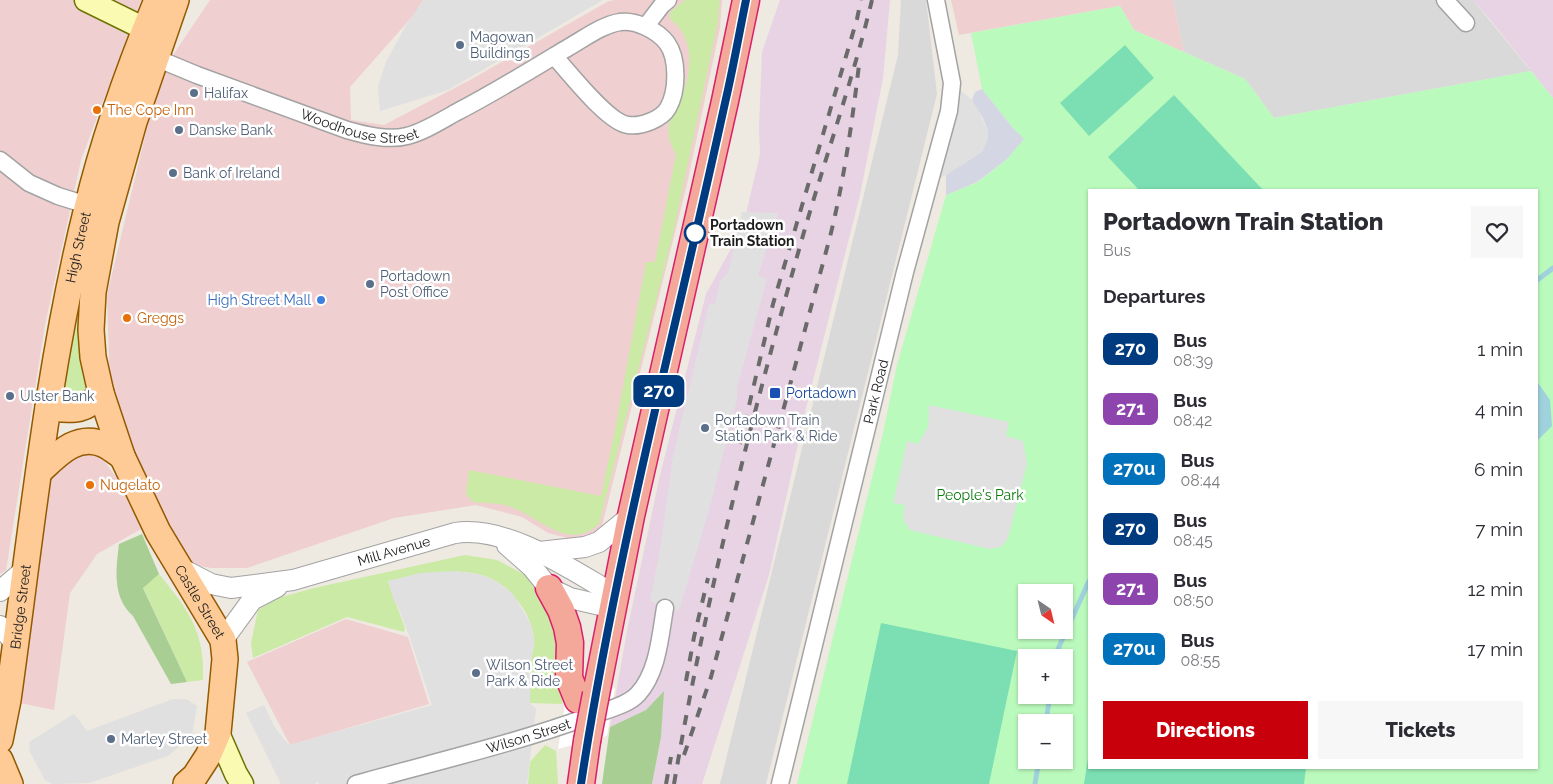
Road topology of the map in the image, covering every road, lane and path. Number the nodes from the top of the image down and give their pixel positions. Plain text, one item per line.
1 (86, 0) edge
2 (157, 0) edge
3 (176, 0) edge
4 (668, 0) edge
5 (936, 0) edge
6 (1445, 0) edge
7 (744, 7) edge
8 (1466, 24) dead end
9 (646, 26) junction
10 (145, 29) junction
11 (554, 56) junction
12 (156, 58) junction
13 (0, 160) edge
14 (87, 205) junction
15 (101, 393) junction
16 (48, 408) junction
17 (122, 456) junction
18 (39, 472) junction
19 (632, 516) junction
20 (496, 537) junction
21 (539, 552) junction
22 (178, 567) junction
23 (26, 569) junction
24 (293, 580) junction
25 (549, 588) junction
26 (0, 591) edge
27 (614, 602) junction
28 (665, 608) dead end
29 (8, 635) edge
30 (223, 640) junction
31 (587, 697) junction
32 (218, 734) junction
33 (0, 740) edge
34 (0, 760) edge
35 (10, 784) edge
36 (186, 784) edge
37 (242, 784) edge
38 (356, 784) edge
39 (581, 784) edge
40 (780, 784) edge

1 - 10 main road
2 - 10 main road, High Street
3 - 12 main road, High Street
4 - 9 street
5 - 40 street, Park Road
6 - 8 street
7 - 19 highway
9 - 11 street, Woodhouse Street
9 - 11 street, Woodhouse Street
10 - 14 main road, High Street
11 - 12 street, Woodhouse Street
12 - 15 main road, High Street
13 - 14 street
14 - 16 main road, High Street
15 - 16 main road
15 - 17 main road, High Street
16 - 18 main road, High Street
17 - 18 main road
17 - 22 main road, Castle Street
18 - 23 main road, Bridge Street
19 - 21 street
19 - 27 highway
20 - 21 street, Mill Avenue
20 - 24 street, Mill Avenue
20 - 25 street, Mill Avenue
21 - 27 street, Mill Avenue
22 - 24 street, Mill Avenue
22 - 30 main road, Castle Street
23 - 26 street
23 - 29 main road, Bridge Street
24 - 30 street, Mill Avenue
25 - 27 street, Mill Avenue
25 - 31 highway
27 - 31 highway
28 - 38 street, Wilson Street
29 - 33 main road, Bridge Street
30 - 32 main road, Castle Street
31 - 39 highway, bridge
32 - 36 main road
32 - 37 main road, Castle Street
34 - 35 main road

